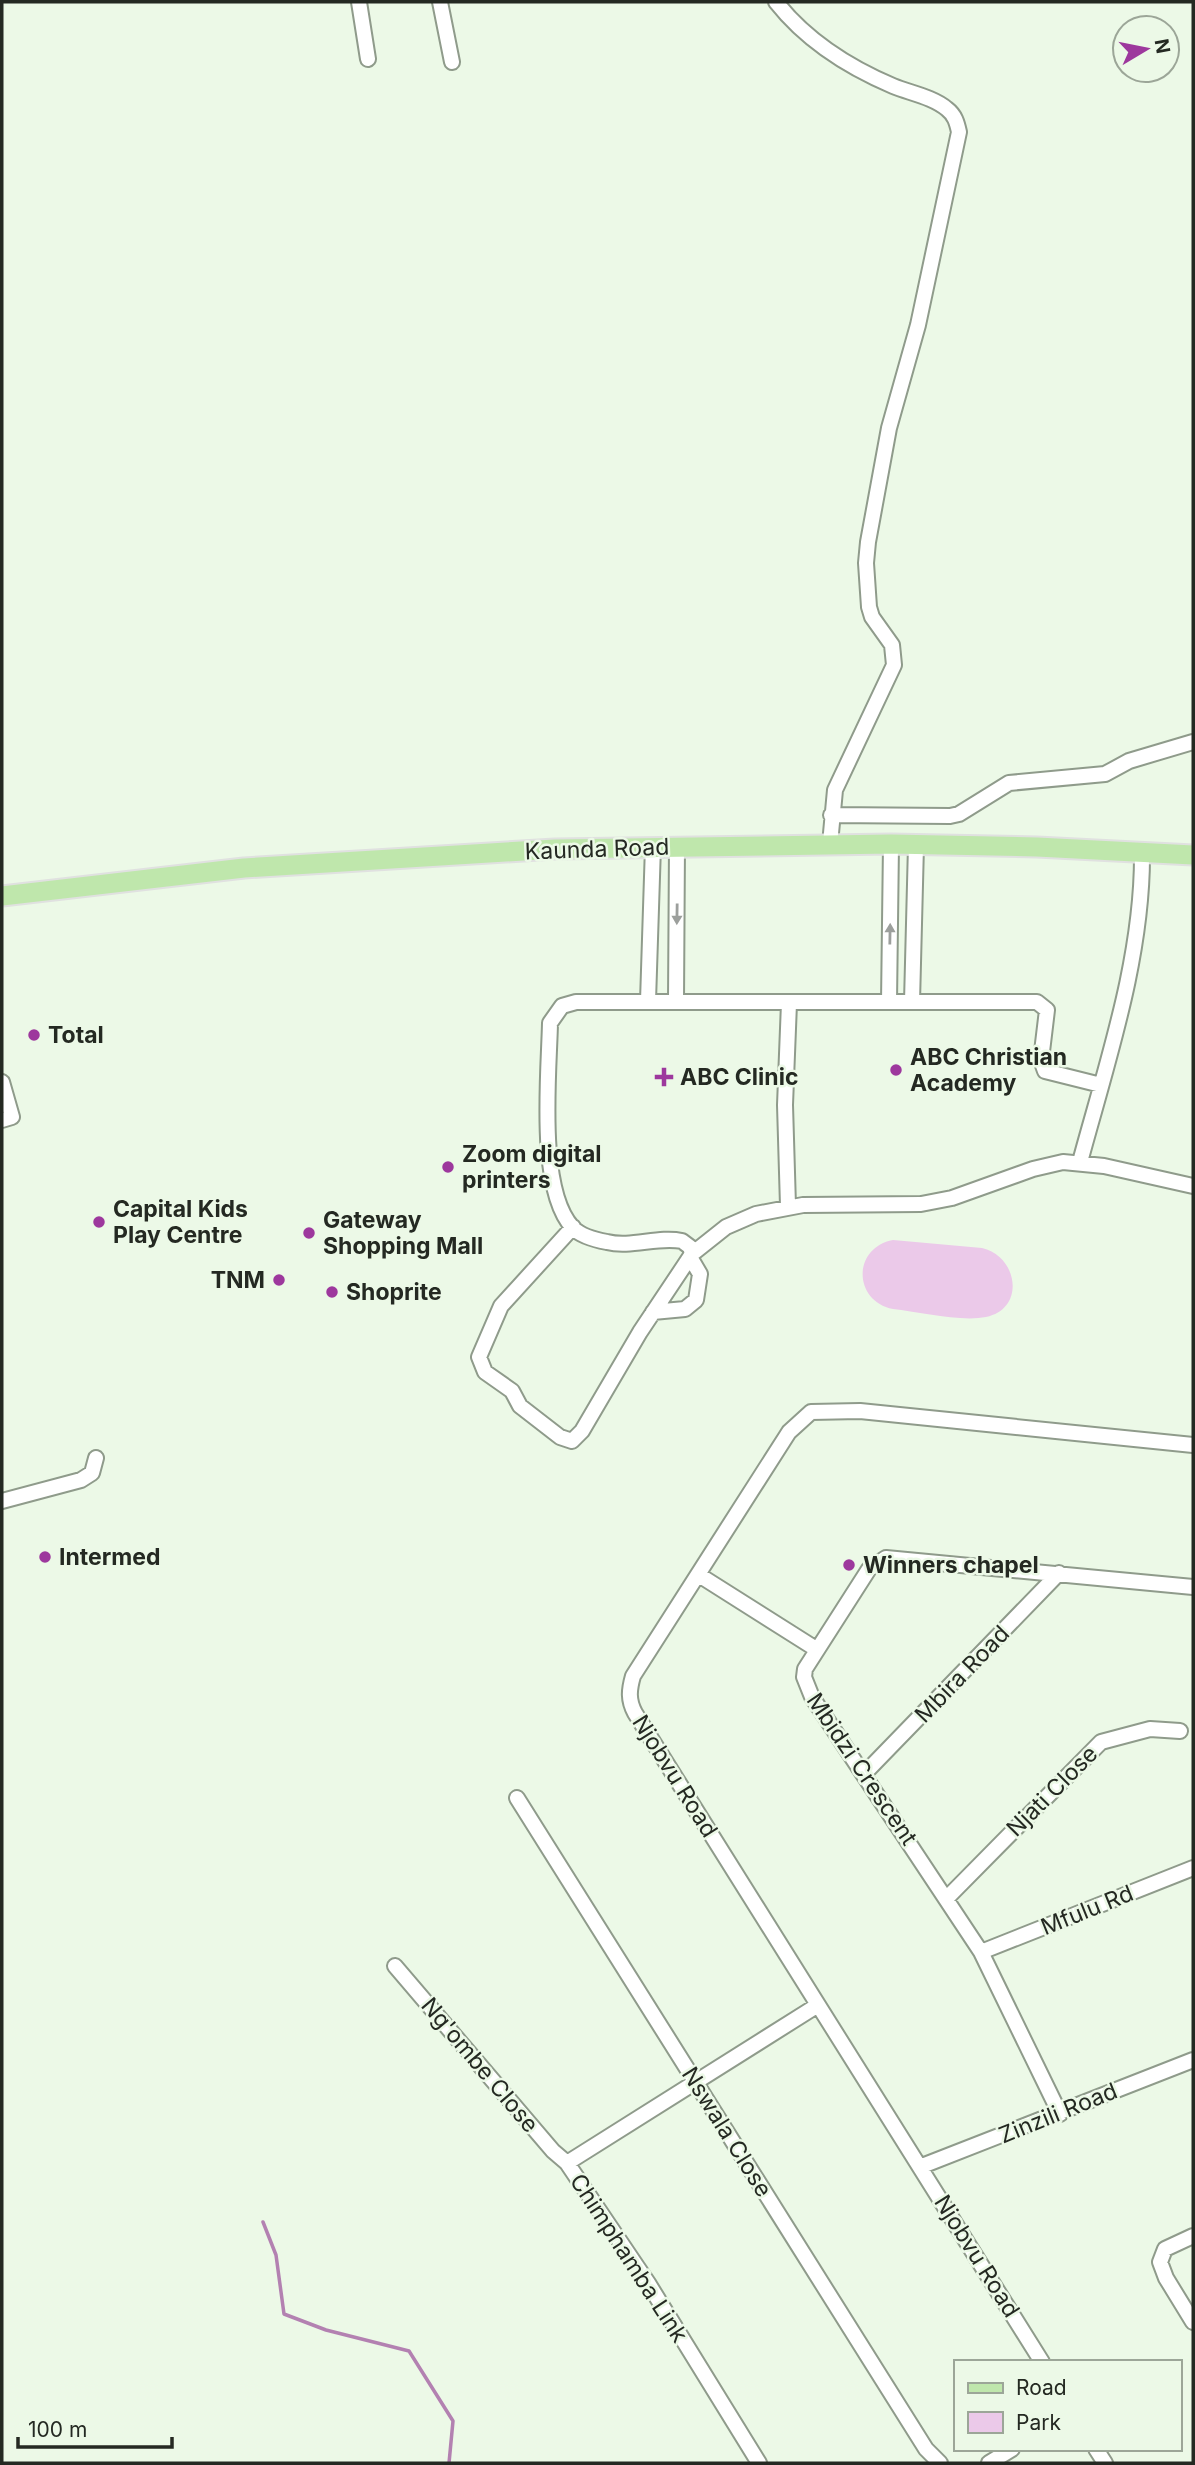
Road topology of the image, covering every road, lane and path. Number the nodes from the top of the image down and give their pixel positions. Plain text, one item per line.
1 (359, 2) edge
2 (440, 2) edge
3 (776, 2) edge
4 (368, 59) dead end
5 (452, 62) dead end
6 (1193, 742) edge
7 (831, 815) junction
8 (830, 844) junction
9 (891, 844) junction
10 (677, 845) junction
11 (916, 845) junction
12 (653, 846) junction
13 (1142, 852) junction
14 (1193, 855) edge
15 (3, 897) edge
16 (676, 1000) junction
17 (648, 1001) junction
18 (889, 1002) junction
19 (912, 1002) junction
20 (789, 1003) junction
21 (2, 1082) edge
22 (1101, 1085) junction
23 (7, 1118) edge
24 (1080, 1162) junction
25 (1193, 1186) edge
26 (788, 1206) junction
27 (573, 1227) junction
28 (691, 1256) junction
29 (653, 1312) junction
30 (1193, 1444) edge
31 (96, 1458) dead end
32 (2, 1501) edge
33 (1059, 1573) junction
34 (699, 1575) junction
35 (1193, 1587) edge
36 (816, 1649) junction
37 (1180, 1731) dead end
38 (864, 1774) junction
39 (517, 1798) dead end
40 (1193, 1868) edge
41 (947, 1898) junction
42 (981, 1952) junction
43 (395, 1966) dead end
44 (818, 2005) junction
45 (1193, 2060) edge
46 (695, 2082) junction
47 (1060, 2114) junction
48 (567, 2163) junction
49 (922, 2166) junction
50 (1193, 2236) edge
51 (1193, 2322) edge
52 (1041, 2360) edge
53 (1009, 2451) edge
54 (760, 2463) edge
55 (940, 2463) edge
56 (989, 2463) edge

1 - 4 street
2 - 5 street
3 - 7 street
6 - 7 street
7 - 8 street
8 - 9 main road, Kaunda Road
8 - 10 main road, Kaunda Road
9 - 11 main road, Kaunda Road
18 -> 9 street
10 - 12 main road, Kaunda Road
10 -> 16 street
11 - 13 main road, Kaunda Road
11 - 19 street
12 - 15 main road, Kaunda Road
12 - 17 street
13 - 14 main road, Kaunda Road
13 - 22 street
16 - 17 street
16 - 20 street
17 - 27 street
18 - 19 street
18 - 20 street
19 - 22 street
20 - 26 street
21 - 23 street
22 - 24 street
24 - 25 street
24 - 26 street
26 - 28 street
27 - 28 street
27 - 29 street
28 - 29 street
28 - 29 street
30 - 34 street, Njobvu Road
31 - 32 street
33 - 35 street, Mbidzi Crescent
33 - 36 street, Mbidzi Crescent
33 - 38 street, Mbira Road
34 - 36 street
34 - 44 street, Njobvu Road
36 - 38 street, Mbidzi Crescent
37 - 41 street, Njati Close
38 - 41 street, Mbidzi Crescent
39 - 46 street, Nswala Close
40 - 42 street, Mfulu Rd
41 - 42 street, Mbidzi Crescent
42 - 47 street, Mbidzi Crescent
43 - 48 street, Ng'ombe Close
44 - 46 street, Chimphamba Link
44 - 49 street, Njobvu Road
45 - 47 street, Zinzili Road
46 - 48 street, Chimphamba Link
46 - 55 street, Nswala Close
47 - 49 street, Zinzili Road
48 - 54 street, Chimphamba Link
49 - 52 street, Njobvu Road
50 - 51 street
53 - 56 street

